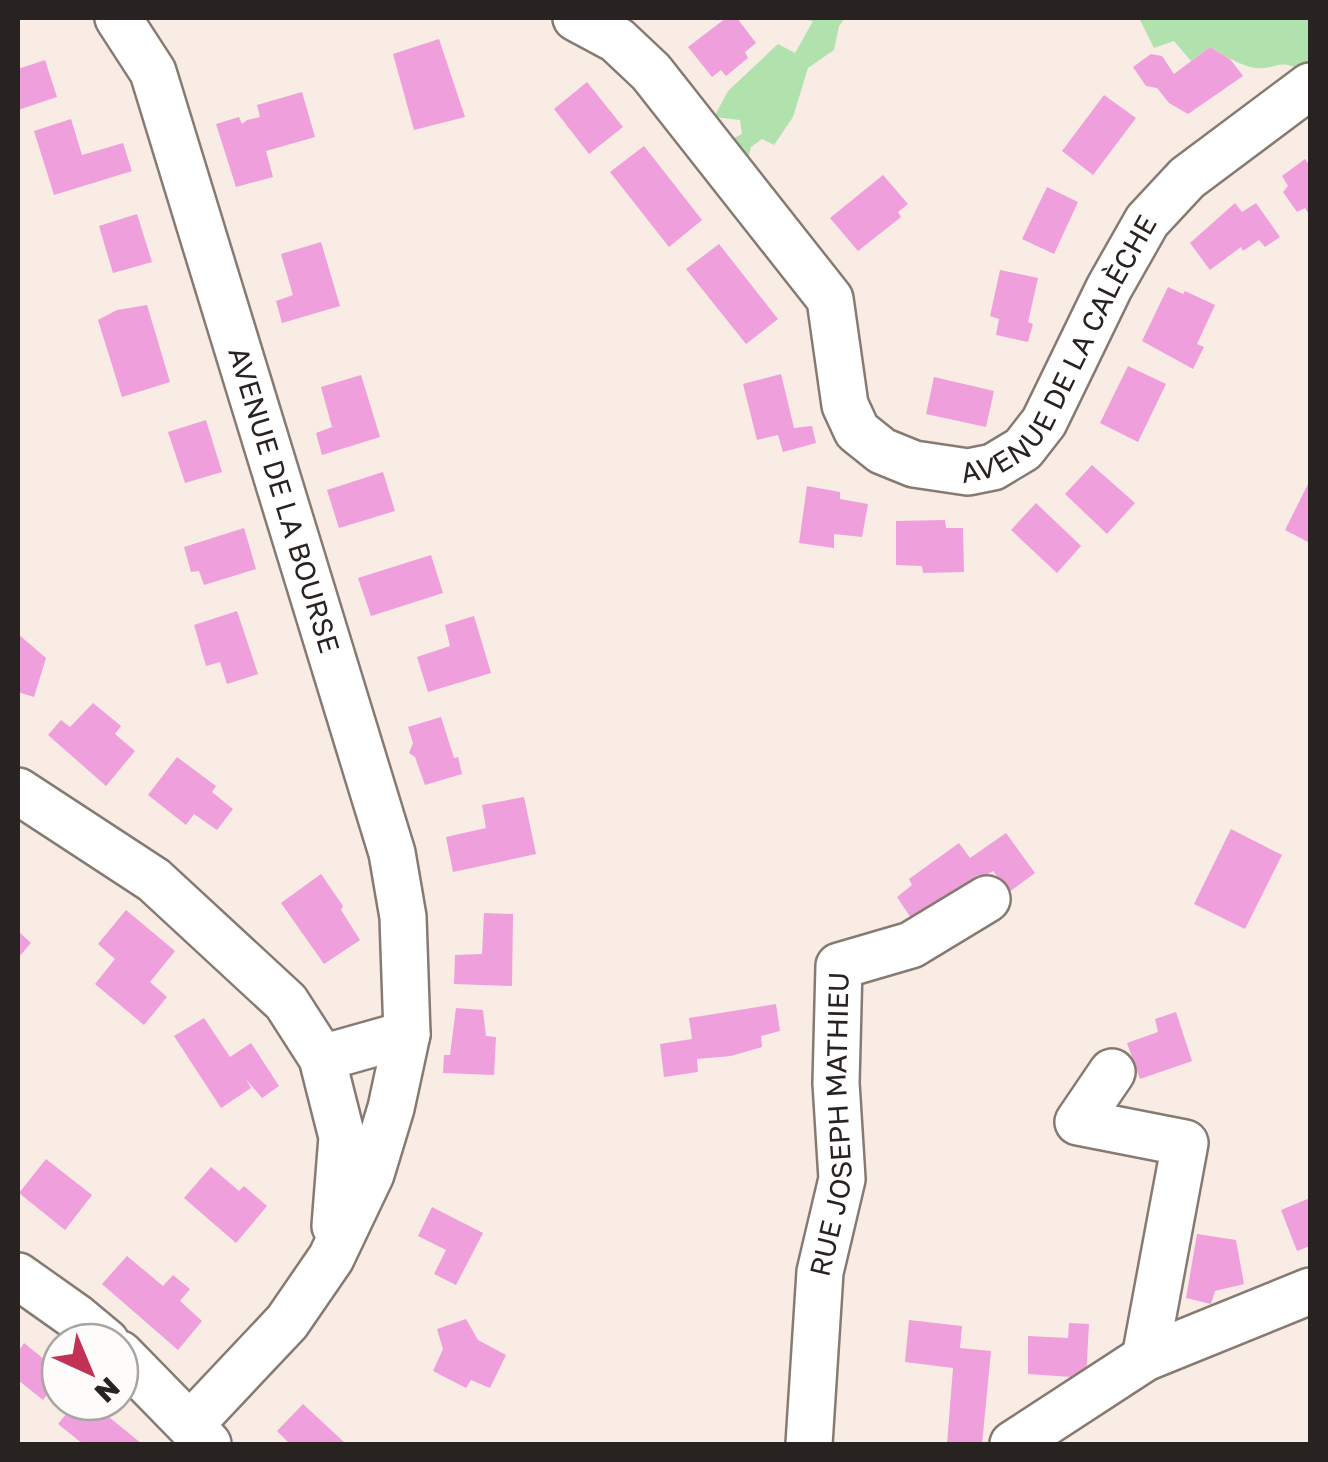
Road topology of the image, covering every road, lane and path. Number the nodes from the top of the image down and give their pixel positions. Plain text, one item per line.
1 (113, 18) edge
2 (576, 18) edge
3 (1310, 86) edge
4 (18, 791) edge
5 (987, 898) dead end
6 (407, 1034) junction
7 (322, 1058) junction
8 (1112, 1072) dead end
9 (331, 1258) junction
10 (18, 1276) edge
11 (1310, 1291) edge
12 (82, 1322) edge
13 (1145, 1358) junction
14 (140, 1375) edge
15 (199, 1435) edge
16 (809, 1444) edge
17 (1012, 1444) edge

1 - 6 street, AVENUE DE LA BOURSE
2 - 3 street, AVENUE DE LA CALÈCHE
4 - 7 street, AVENUE DE LA BOURSE
5 - 16 street, RUE JOSEPH MATHIEU
6 - 7 street
6 - 9 street, AVENUE DE LA BOURSE
7 - 9 street, AVENUE DE LA BOURSE
8 - 13 street
9 - 15 street, AVENUE DE LA BOURSE
10 - 12 street
11 - 13 street
13 - 17 street
14 - 15 street

